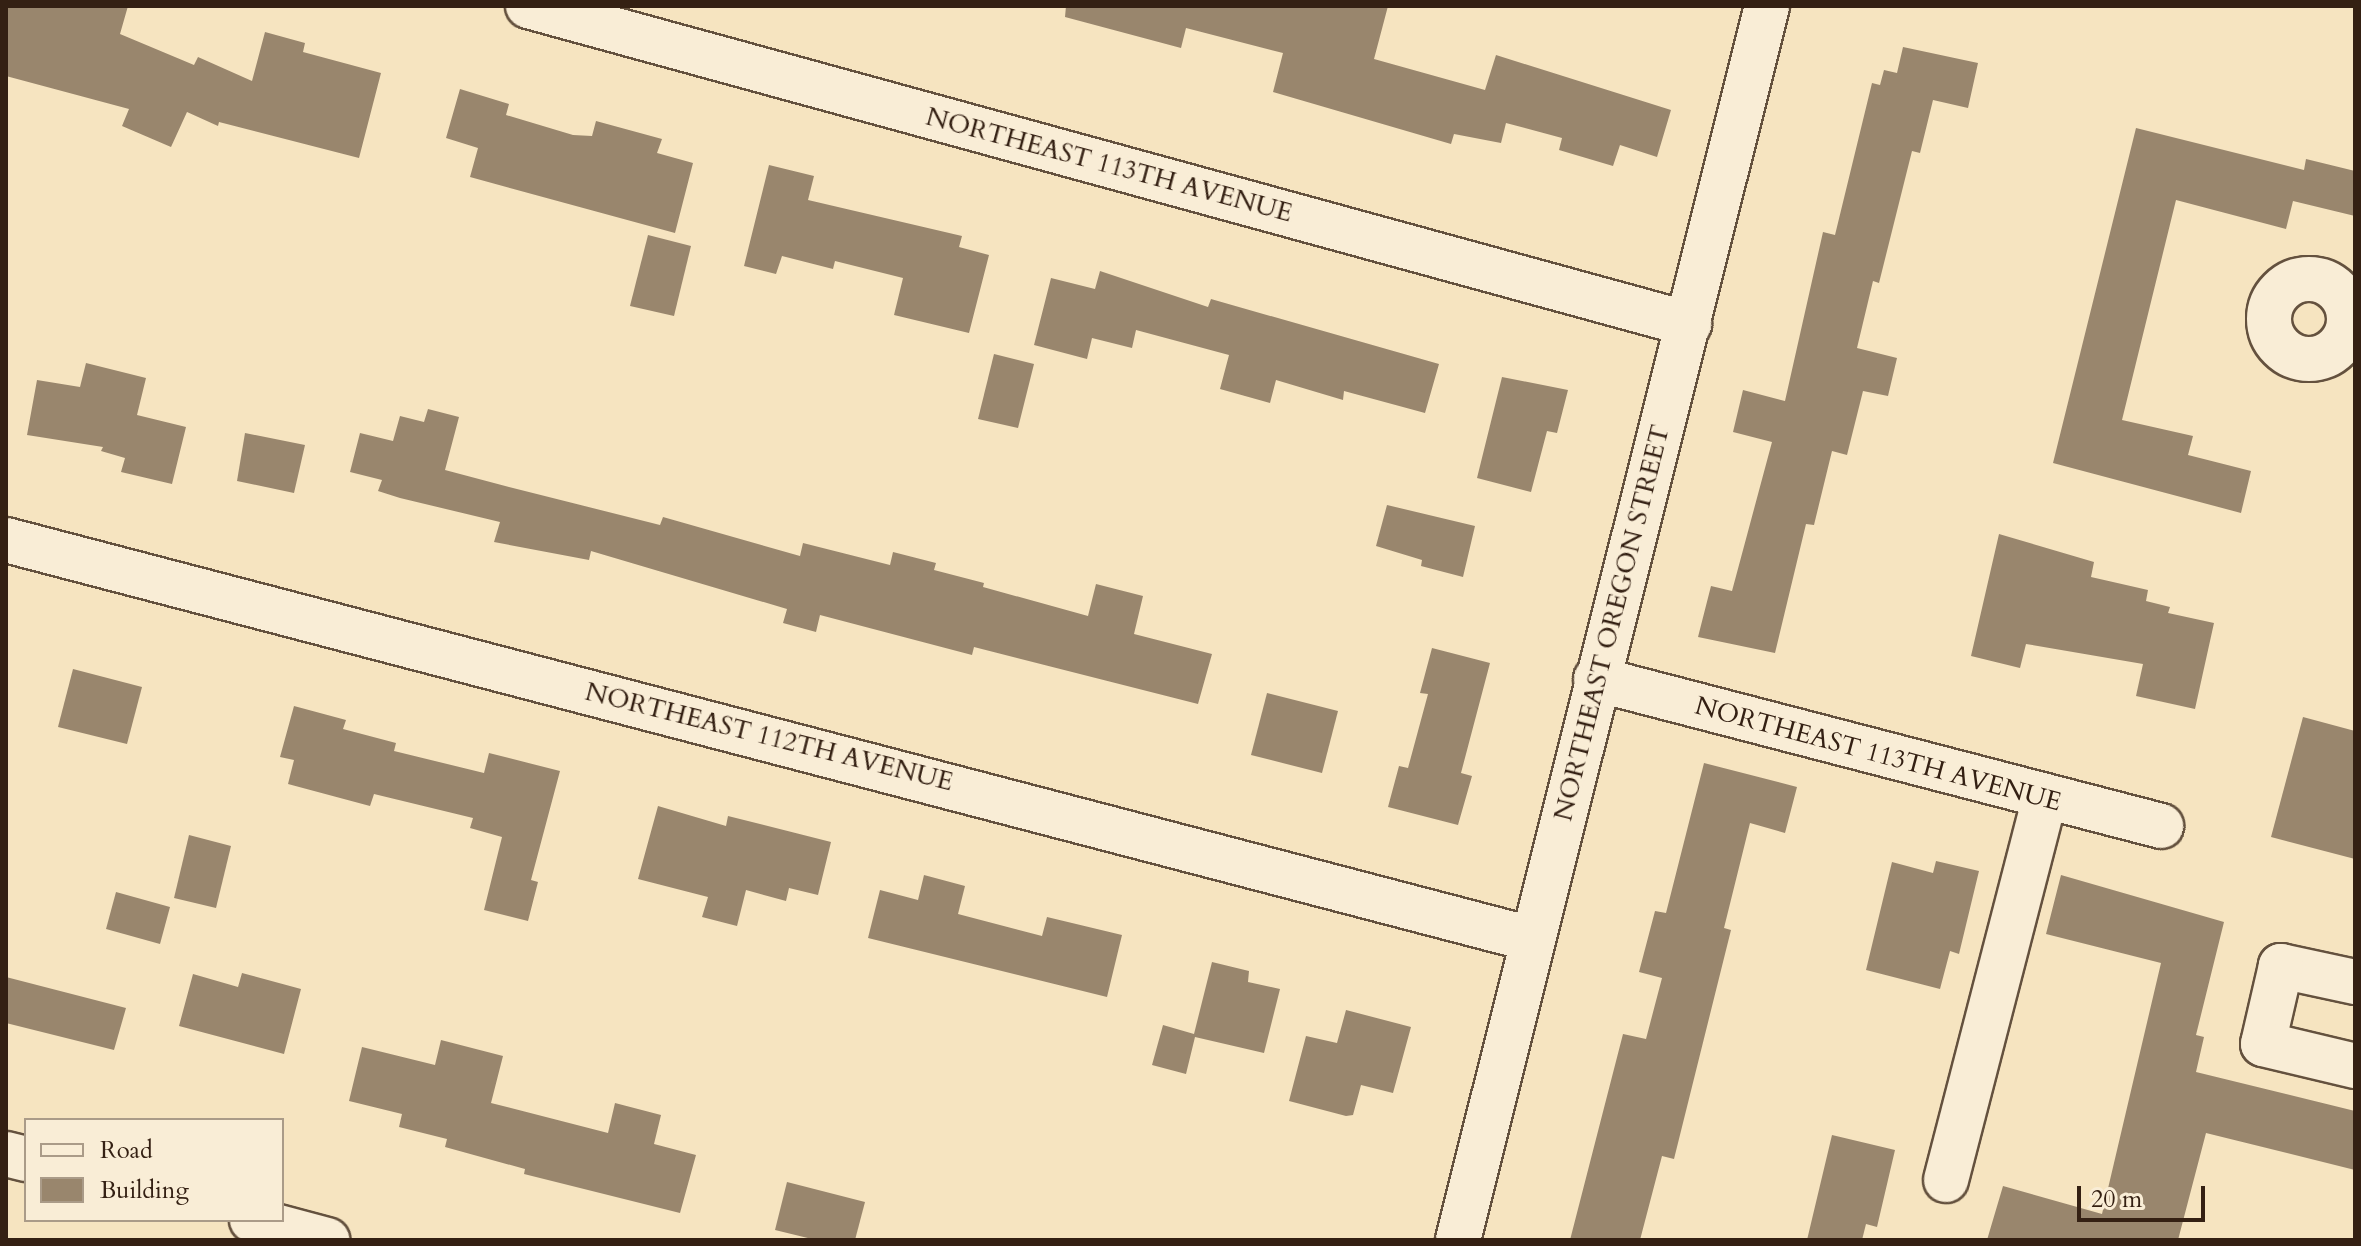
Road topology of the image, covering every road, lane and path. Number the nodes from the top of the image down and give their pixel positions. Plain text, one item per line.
1 (528, 6) edge
2 (1767, 6) edge
3 (1689, 324) junction
4 (6, 540) edge
5 (1596, 679) junction
6 (2045, 798) junction
7 (2161, 826) dead end
8 (1531, 939) junction
9 (2355, 982) edge
10 (2355, 1066) edge
11 (1946, 1180) dead end
12 (260, 1222) edge
13 (327, 1240) edge
14 (1458, 1240) edge

1 - 3 street, NORTHEAST 113TH AVENUE
2 - 3 street, NORTHEAST OREGON STREET
3 - 5 street, NORTHEAST OREGON STREET
4 - 8 street, NORTHEAST 112TH AVENUE
5 - 6 street, NORTHEAST 113TH AVENUE
5 - 8 street, NORTHEAST OREGON STREET
6 - 7 street, NORTHEAST 113TH AVENUE
6 - 11 street
8 - 14 street, NORTHEAST OREGON STREET
9 - 10 street
12 - 13 street

